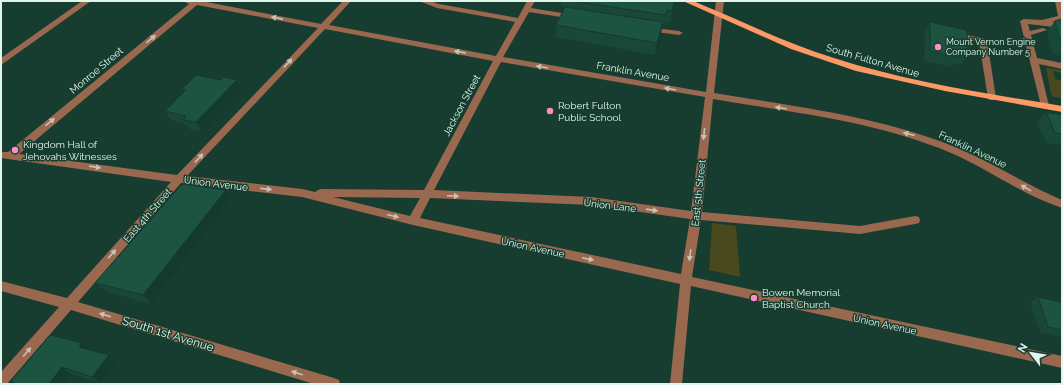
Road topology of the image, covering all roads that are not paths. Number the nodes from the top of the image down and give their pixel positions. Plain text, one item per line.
1 (87, 1) edge
2 (347, 1) edge
3 (423, 1) edge
4 (531, 1) edge
5 (687, 1) edge
6 (720, 1) edge
7 (1058, 1) edge
8 (193, 2) edge
9 (526, 9) junction
10 (718, 14) junction
11 (1062, 16) edge
12 (584, 19) edge
13 (520, 21) junction
14 (1062, 26) edge
15 (323, 27) junction
16 (1045, 27) junction
17 (642, 28) edge
18 (1062, 30) edge
19 (947, 32) edge
20 (679, 33) dead end
21 (1027, 34) junction
22 (498, 59) junction
23 (1033, 60) junction
24 (1, 62) edge
25 (1062, 66) edge
26 (708, 95) junction
27 (992, 98) junction
28 (1045, 106) junction
29 (1062, 110) edge
30 (5, 155) edge
31 (179, 179) junction
32 (302, 193) junction
33 (426, 194) junction
34 (1062, 204) edge
35 (696, 216) junction
36 (915, 220) dead end
37 (413, 221) junction
38 (686, 281) junction
39 (1, 286) edge
40 (69, 304) junction
41 (1062, 362) edge
42 (1, 382) edge
43 (334, 384) edge
44 (676, 384) edge

1 - 24 street
2 - 15 street, East 4th Street
3 - 13 street
4 - 9 street, Jackson Street
5 - 10 main road, South Fulton Avenue
6 - 10 street, East 5th Street
7 - 11 street
15 -> 8 street, Franklin Avenue
30 -> 8 street, Monroe Street
9 - 12 street
9 - 13 street, Jackson Street
10 - 26 street, East 5th Street
10 - 27 main road, South Fulton Avenue
11 - 16 street
13 - 22 street, Jackson Street
14 - 16 street
22 -> 15 street, Franklin Avenue
31 -> 15 street, East 4th Street
16 - 18 street
16 - 21 street
16 - 21 street
17 - 20 street
19 - 27 street
21 - 23 street
26 -> 22 street, Franklin Avenue
22 - 33 street, Jackson Street
23 - 25 street
23 - 28 street
34 -> 26 street, Franklin Avenue
26 -> 35 street, East 5th Street
27 - 28 main road, South Fulton Avenue
28 - 29 main road, South Fulton Avenue
30 -> 31 street, Union Avenue
31 -> 32 street, Union Avenue
40 -> 31 street, East 4th Street
32 - 33 street, Union Lane
32 -> 37 street, Union Avenue
33 -> 35 street, Union Lane
33 - 37 street, Jackson Street
35 - 36 street, Union Lane
35 -> 38 street, East 5th Street
37 -> 38 street, Union Avenue
38 - 41 street, Union Avenue
38 - 44 street, East 5th Street
39 - 40 street, South 1st Avenue
42 -> 40 street, East 4th Street
43 -> 40 street, South 1st Avenue

